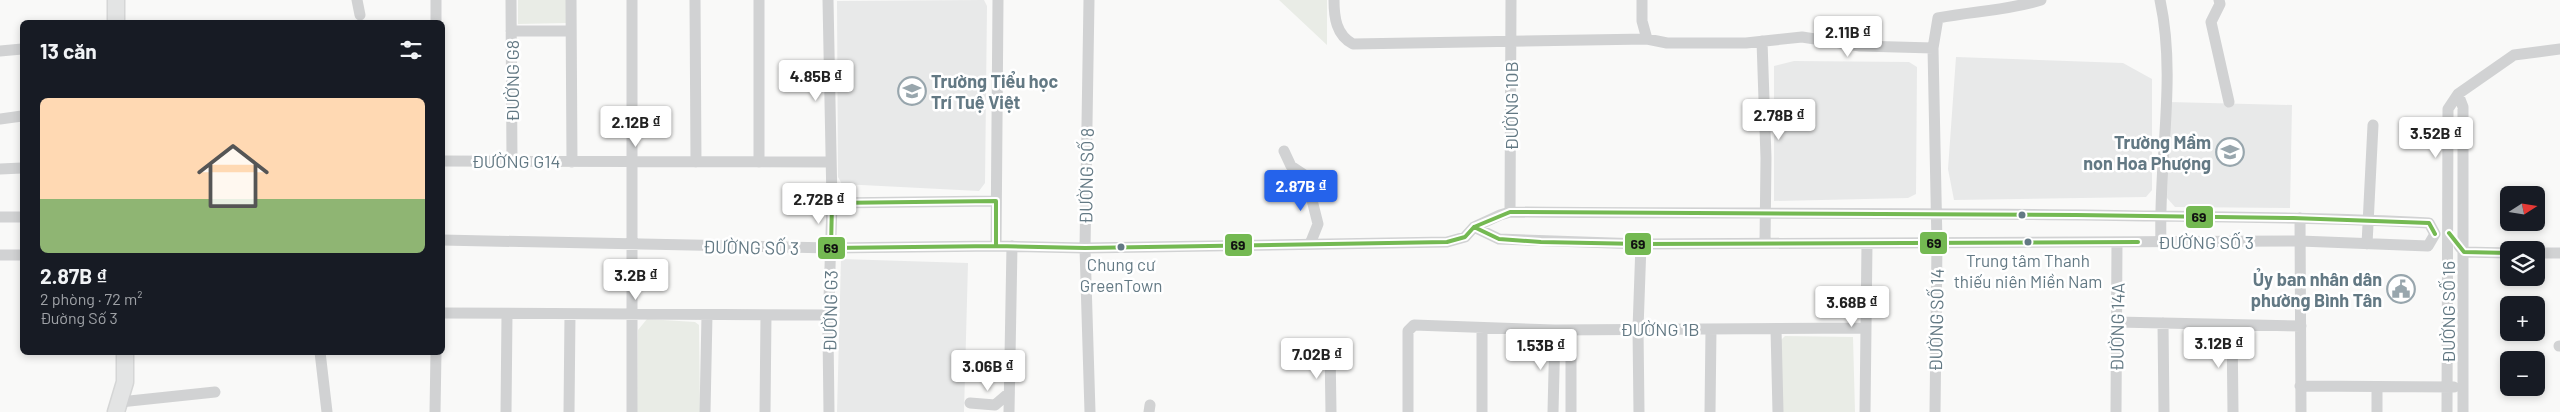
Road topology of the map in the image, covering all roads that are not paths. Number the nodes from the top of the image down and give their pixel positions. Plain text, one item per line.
1 (116, 0) edge
2 (358, 0) edge
3 (436, 0) edge
4 (511, 0) edge
5 (571, 0) edge
6 (632, 0) edge
7 (695, 0) edge
8 (759, 0) edge
9 (828, 0) edge
10 (998, 0) edge
11 (1089, 0) edge
12 (1334, 0) edge
13 (1511, 0) edge
14 (1642, 0) edge
15 (2041, 0) edge
16 (2160, 0) edge
17 (2219, 0) edge
18 (360, 15) dead end
19 (116, 20) edge
20 (436, 20) edge
21 (511, 31) junction
22 (571, 31) junction
23 (1647, 39) junction
24 (1762, 41) junction
25 (1511, 42) junction
26 (1934, 48) junction
27 (20, 49) edge
28 (2560, 49) edge
29 (0, 51) edge
30 (2458, 94) junction
31 (2229, 102) dead end
32 (20, 116) edge
33 (0, 118) edge
34 (2374, 124) dead end
35 (1284, 151) dead end
36 (445, 161) edge
37 (512, 162) junction
38 (572, 162) junction
39 (633, 162) junction
40 (696, 162) junction
41 (759, 162) junction
42 (830, 162) junction
43 (20, 168) edge
44 (0, 169) edge
45 (996, 201) junction
46 (2464, 201) junction
47 (2449, 202) junction
48 (832, 203) junction
49 (1510, 212) junction
50 (1936, 212) junction
51 (1765, 214) junction
52 (2160, 216) junction
53 (0, 217) edge
54 (20, 217) edge
55 (2300, 218) junction
56 (2367, 219) junction
57 (1474, 227) junction
58 (2449, 233) junction
59 (2435, 234) junction
60 (445, 240) edge
61 (2300, 241) junction
62 (1765, 242) junction
63 (2117, 242) junction
64 (2161, 242) junction
65 (1310, 244) junction
66 (1641, 244) junction
67 (1867, 244) junction
68 (1936, 244) junction
69 (2367, 244) junction
70 (633, 245) junction
71 (996, 246) junction
72 (1012, 246) junction
73 (831, 248) junction
74 (1085, 248) junction
75 (2464, 252) junction
76 (2500, 253) edge
77 (2545, 253) edge
78 (2560, 253) edge
79 (0, 255) edge
80 (20, 255) edge
81 (2448, 309) junction
82 (2463, 309) junction
83 (445, 313) edge
84 (507, 314) junction
85 (570, 314) junction
86 (632, 314) junction
87 (707, 314) junction
88 (766, 315) junction
89 (829, 315) junction
90 (2117, 322) junction
91 (2164, 323) junction
92 (2232, 325) junction
93 (2301, 326) junction
94 (1865, 328) junction
95 (1482, 329) junction
96 (1638, 329) junction
97 (1711, 329) junction
98 (1776, 329) junction
99 (1555, 330) junction
100 (1571, 330) junction
101 (1330, 348) dead end
102 (125, 355) edge
103 (320, 355) edge
104 (436, 355) edge
105 (2300, 386) junction
106 (2462, 387) junction
107 (2377, 388) junction
108 (2447, 388) junction
109 (216, 392) dead end
110 (1010, 393) junction
111 (970, 403) dead end
112 (118, 407) edge
113 (327, 412) edge
114 (435, 412) edge
115 (506, 412) edge
116 (569, 412) edge
117 (632, 412) edge
118 (704, 412) edge
119 (765, 412) edge
120 (830, 412) edge
121 (1009, 412) edge
122 (1090, 412) edge
123 (1331, 412) edge
124 (1408, 412) edge
125 (1482, 412) edge
126 (1554, 412) edge
127 (1571, 412) edge
128 (1639, 412) edge
129 (1710, 412) edge
130 (1778, 412) edge
131 (1865, 412) edge
132 (1935, 412) edge
133 (2116, 412) edge
134 (2164, 412) edge
135 (2233, 412) edge
136 (2301, 412) edge
137 (2377, 412) edge
138 (2447, 412) edge
139 (2463, 412) edge

1 - 19 street
2 - 18 street
3 - 20 street
4 - 21 street, ĐƯỜNG G8
5 - 22 street
6 - 39 street
7 - 40 street
8 - 41 street
9 - 42 street, ĐƯỜNG G3
10 - 45 street
11 - 74 street, ĐƯỜNG SỐ 8
12 - 25 street
13 - 25 street, ĐƯỜNG 10B
14 - 23 street
15 - 26 street, ĐƯỜNG SỐ 14
16 - 52 street
17 - 31 street
21 - 22 street
21 - 37 street, ĐƯỜNG G8
22 - 38 street
23 - 24 street
23 - 25 street
24 - 26 street
24 - 51 street
25 - 49 street, ĐƯỜNG 10B
26 - 50 street, ĐƯỜNG SỐ 14
27 - 29 street
28 - 30 street
30 - 46 street, ĐƯỜNG SỐ 16
30 - 47 street, ĐƯỜNG SỐ 16
32 - 33 street
34 - 56 street
35 - 65 street
36 - 37 street, ĐƯỜNG G14
37 - 38 street, ĐƯỜNG G14
38 - 39 street, ĐƯỜNG G14
39 - 40 street, ĐƯỜNG G14
39 - 70 street
40 - 41 street, ĐƯỜNG G14
41 - 42 street, ĐƯỜNG G14
42 - 48 street, ĐƯỜNG G3
43 - 44 street
45 - 48 street
45 - 71 street
46 - 47 street
46 - 75 street, ĐƯỜNG SỐ 16
47 - 58 street, ĐƯỜNG SỐ 16
48 - 73 street, ĐƯỜNG G3
49 - 51 street, ĐƯỜNG SỐ 3
49 - 57 street, ĐƯỜNG SỐ 3
50 - 51 street, ĐƯỜNG SỐ 3
50 - 52 street, ĐƯỜNG SỐ 3
50 - 68 street, ĐƯỜNG SỐ 14
51 - 62 street
52 - 55 street, ĐƯỜNG SỐ 3
52 - 64 street
53 - 54 street
55 - 56 street, ĐƯỜNG SỐ 3
55 - 61 street
56 - 59 street, ĐƯỜNG SỐ 3
56 - 69 street
57 - 65 street, ĐƯỜNG SỐ 3
57 - 66 street, ĐƯỜNG SỐ 3
58 - 59 street, ĐƯỜNG SỐ 3
58 - 75 street
58 - 81 street, ĐƯỜNG SỐ 16
59 - 69 street, ĐƯỜNG SỐ 3
60 - 70 street, ĐƯỜNG SỐ 3
61 - 64 street, ĐƯỜNG SỐ 3
61 - 69 street, ĐƯỜNG SỐ 3
61 - 93 street
62 - 66 street, ĐƯỜNG SỐ 3
62 - 67 street, ĐƯỜNG SỐ 3
63 - 64 street, ĐƯỜNG SỐ 3
63 - 68 street, ĐƯỜNG SỐ 3
63 - 90 street, ĐƯỜNG 14A
65 - 74 street, ĐƯỜNG SỐ 3
66 - 96 street
67 - 68 street, ĐƯỜNG SỐ 3
67 - 94 street
68 - 132 street, ĐƯỜNG SỐ 14
70 - 73 street, ĐƯỜNG SỐ 3
70 - 86 street
71 - 72 street, ĐƯỜNG SỐ 3
71 - 73 street, ĐƯỜNG SỐ 3
72 - 74 street, ĐƯỜNG SỐ 3
72 - 110 street
73 - 89 street, ĐƯỜNG G3
74 - 122 street, ĐƯỜNG SỐ 8
75 - 76 street
75 - 82 street, ĐƯỜNG SỐ 16
77 - 78 street
79 - 80 street
81 - 82 street
81 - 108 street, ĐƯỜNG SỐ 16
82 - 106 street, ĐƯỜNG SỐ 16
83 - 84 street
84 - 85 street
84 - 115 street
85 - 86 street
85 - 116 street
86 - 87 street
86 - 117 street
87 - 88 street
87 - 118 street
88 - 89 street
88 - 119 street
89 - 120 street, ĐƯỜNG G3
90 - 91 street
90 - 133 street, ĐƯỜNG 14A
91 - 92 street
91 - 134 street
92 - 93 street
92 - 135 street
93 - 105 street
94 - 98 street, ĐƯỜNG 1B
94 - 131 street
95 - 99 street, ĐƯỜNG 1B
95 - 124 street, ĐƯỜNG 1B
95 - 125 street
96 - 97 street, ĐƯỜNG 1B
96 - 100 street, ĐƯỜNG 1B
96 - 128 street
97 - 98 street, ĐƯỜNG 1B
97 - 129 street
98 - 130 street
99 - 100 street, ĐƯỜNG 1B
99 - 126 street
100 - 127 street
101 - 123 street
102 - 112 street
103 - 113 street
104 - 114 street
105 - 107 street
105 - 136 street
106 - 108 street
106 - 139 street, ĐƯỜNG SỐ 16
107 - 108 street
107 - 137 street
108 - 138 street, ĐƯỜNG SỐ 16
109 - 112 street
110 - 111 street
110 - 121 street

